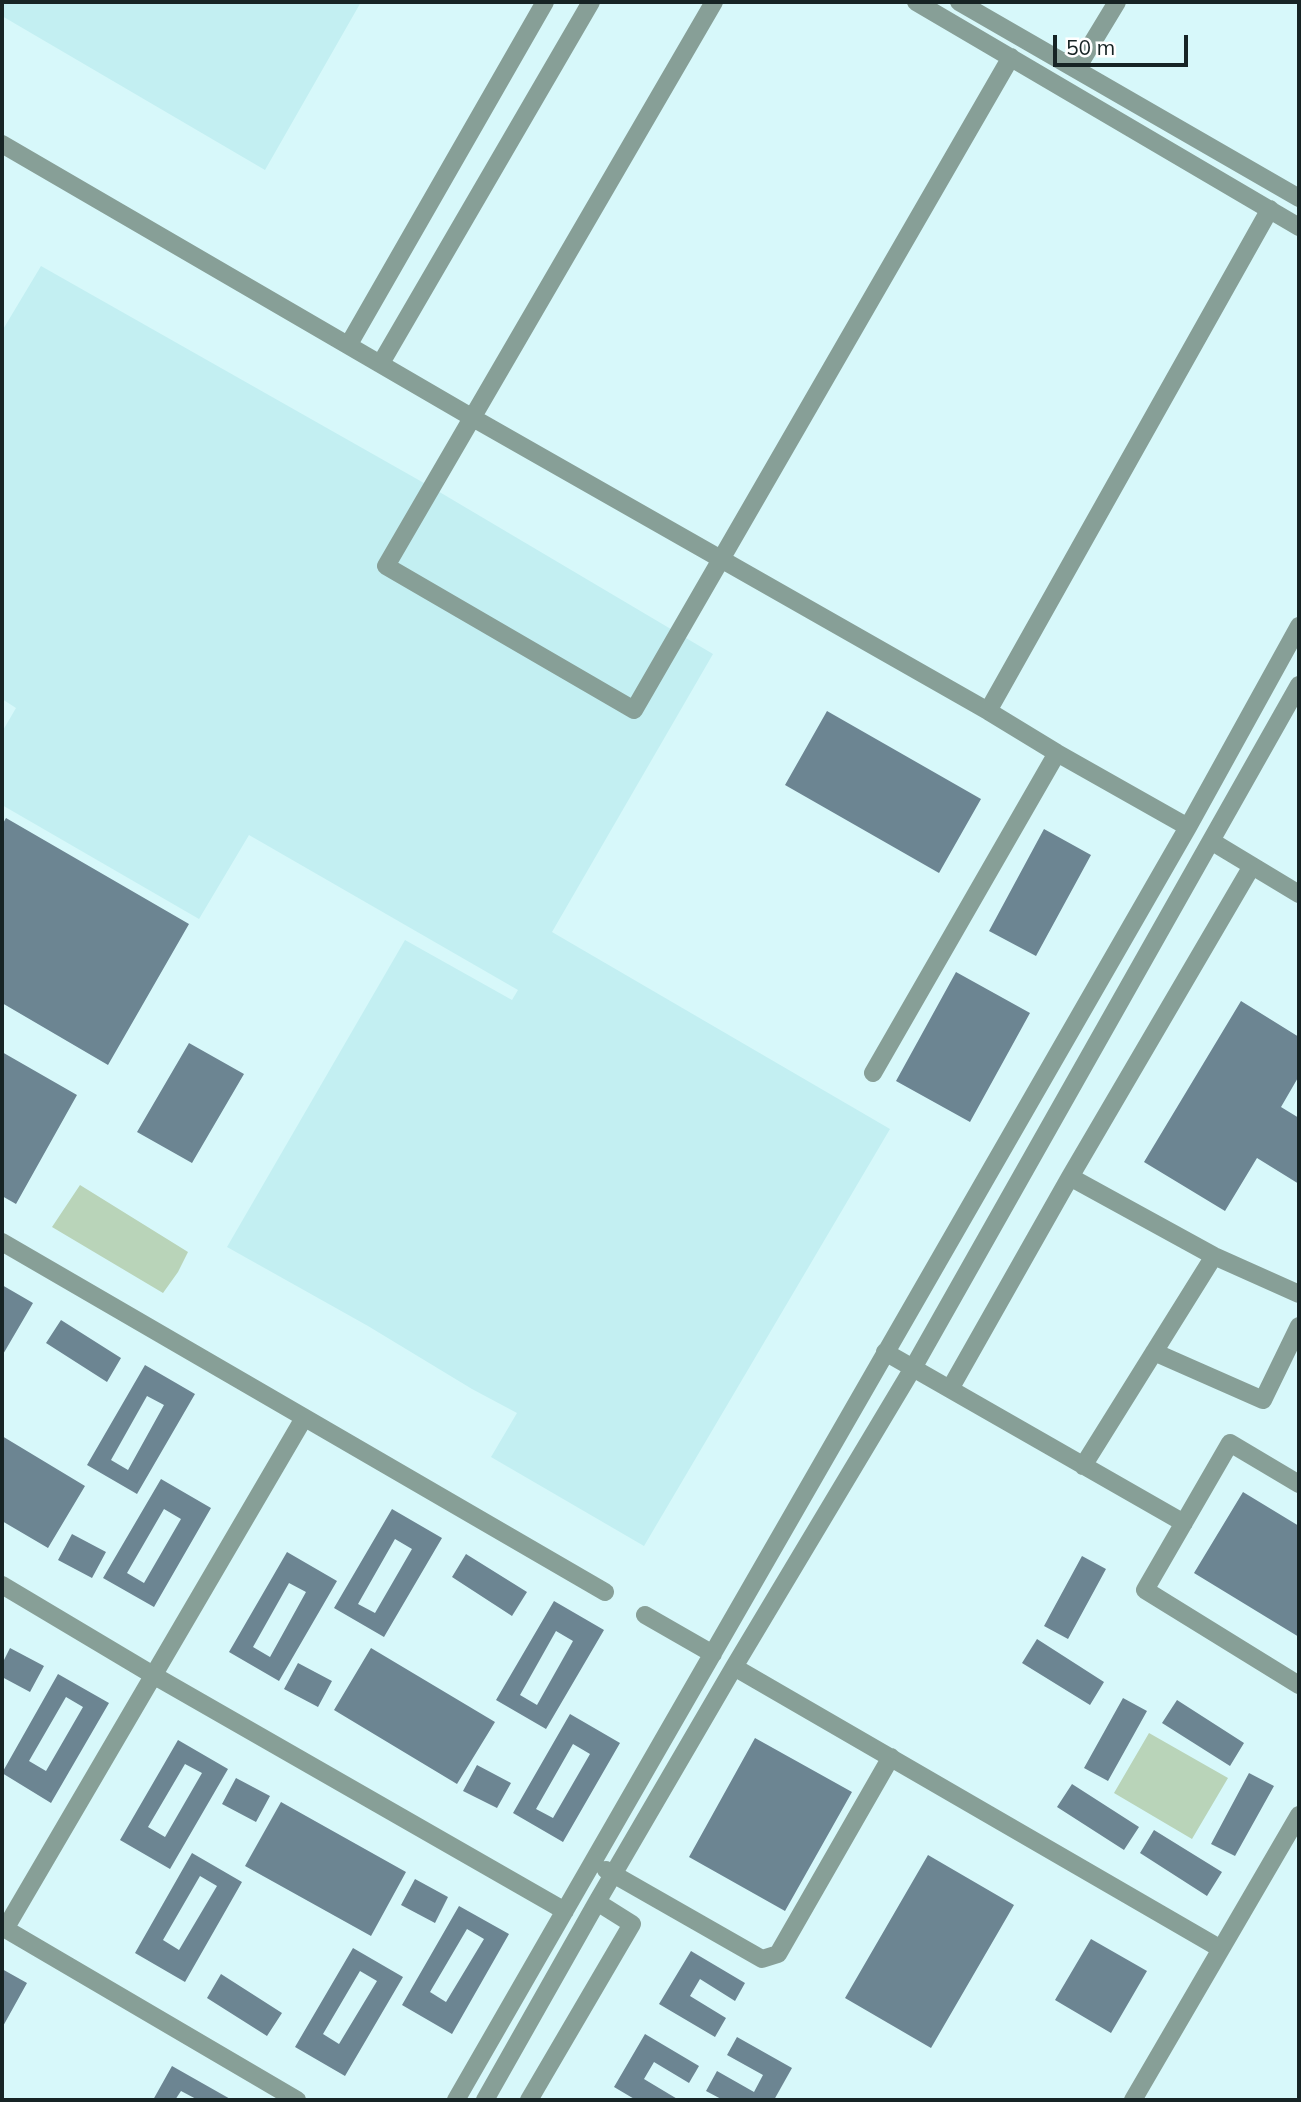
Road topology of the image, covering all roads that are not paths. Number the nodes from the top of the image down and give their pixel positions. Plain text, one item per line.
1 (545, 2) edge
2 (591, 2) edge
3 (714, 2) edge
4 (916, 2) edge
5 (959, 2) edge
6 (1117, 2) edge
7 (1011, 57) junction
8 (1077, 68) junction
9 (2, 144) edge
10 (1299, 198) edge
11 (1270, 209) junction
12 (1299, 227) edge
13 (349, 344) junction
14 (381, 363) junction
15 (473, 418) junction
16 (722, 559) junction
17 (1299, 626) edge
18 (1299, 685) edge
19 (1293, 709) edge
20 (988, 711) junction
21 (1057, 753) junction
22 (1188, 827) junction
23 (1211, 841) junction
24 (1252, 866) junction
25 (1299, 894) edge
26 (873, 1073) dead end
27 (1070, 1177) junction
28 (2, 1242) edge
29 (1214, 1256) junction
30 (1299, 1294) edge
31 (1299, 1326) edge
32 (885, 1352) junction
33 (1154, 1352) junction
34 (913, 1368) junction
35 (950, 1389) junction
36 (863, 1390) junction
37 (890, 1406) junction
38 (304, 1418) junction
39 (1083, 1466) junction
40 (1299, 1484) edge
41 (1184, 1523) junction
42 (2, 1585) edge
43 (605, 1592) dead end
44 (645, 1615) dead end
45 (713, 1654) junction
46 (734, 1667) junction
47 (153, 1675) junction
48 (1299, 1685) edge
49 (891, 1757) junction
50 (1299, 1815) edge
51 (592, 1863) junction
52 (614, 1875) junction
53 (597, 1902) junction
54 (565, 1911) junction
55 (3, 1928) edge
56 (1221, 1949) junction
57 (297, 2100) edge
58 (456, 2100) edge
59 (485, 2100) edge
60 (529, 2100) edge
61 (1133, 2100) edge

1 - 13 street
2 - 14 street
3 - 15 street
4 - 7 street
5 - 8 street
6 - 8 street
7 - 11 street
7 - 16 street
8 - 10 street
9 - 13 street
11 - 12 street
11 - 20 street
13 - 14 street
14 - 15 street
15 - 16 street
15 - 16 street
16 - 20 street
17 - 22 street
18 - 19 street
19 - 23 street
20 - 21 street
21 - 22 street
21 - 26 street
22 - 32 street
23 - 24 street
23 - 34 street
24 - 25 street
24 - 27 street
27 - 29 street
27 - 35 street
28 - 38 street
29 - 30 street
29 - 33 street
31 - 33 street
32 - 34 street
32 - 36 street
33 - 39 street
34 - 35 street
34 - 37 street
35 - 39 street
36 - 37 street
36 - 45 street
37 - 46 street
38 - 43 street
38 - 47 street
39 - 41 street
40 - 41 street
41 - 48 street
42 - 47 street
44 - 45 street
45 - 51 street
46 - 49 street
46 - 52 street
47 - 54 street
47 - 55 street
49 - 52 street
49 - 56 street
50 - 56 street
51 - 52 street
51 - 54 street
52 - 53 street
53 - 59 street
53 - 60 street
54 - 58 street
55 - 57 street
56 - 61 street

